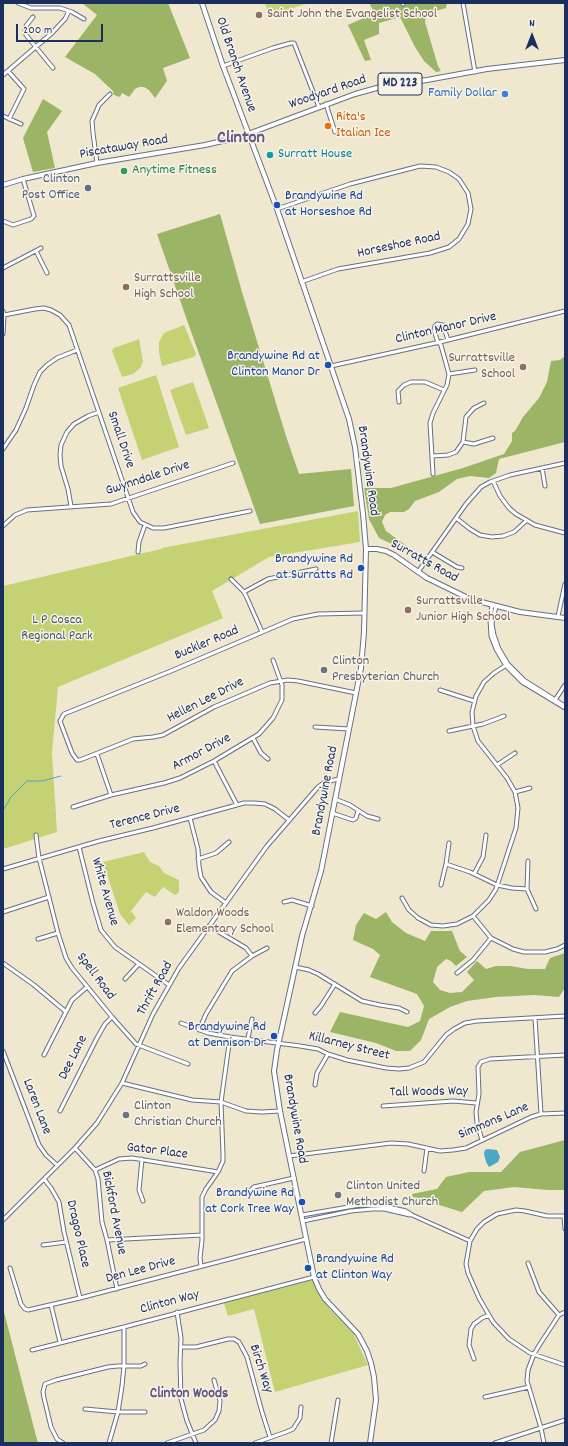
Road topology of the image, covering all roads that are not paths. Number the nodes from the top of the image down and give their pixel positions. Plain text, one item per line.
1 (18, 3) edge
2 (202, 3) edge
3 (463, 3) edge
4 (70, 11) junction
5 (32, 17) dead end
6 (84, 19) dead end
7 (35, 47) junction
8 (565, 61) edge
9 (224, 66) junction
10 (53, 68) dead end
11 (8, 71) junction
12 (475, 72) junction
13 (3, 75) edge
14 (110, 94) dead end
15 (326, 104) junction
16 (319, 107) junction
17 (3, 116) edge
18 (9, 118) junction
19 (21, 124) dead end
20 (335, 132) dead end
21 (249, 133) junction
22 (97, 163) junction
23 (23, 179) junction
24 (3, 185) edge
25 (276, 209) junction
26 (3, 221) edge
27 (41, 248) dead end
28 (36, 251) junction
29 (3, 268) edge
30 (48, 273) dead end
31 (301, 282) junction
32 (565, 311) edge
33 (4, 313) edge
34 (3, 334) edge
35 (448, 340) junction
36 (439, 342) junction
37 (77, 350) junction
38 (331, 366) junction
39 (475, 370) dead end
40 (449, 374) junction
41 (444, 390) junction
42 (399, 402) dead end
43 (484, 403) dead end
44 (99, 412) junction
45 (494, 438) dead end
46 (463, 442) junction
47 (3, 449) edge
48 (433, 456) junction
49 (233, 463) dead end
50 (565, 463) edge
51 (542, 468) junction
52 (434, 474) dead end
53 (493, 481) junction
54 (545, 486) dead end
55 (129, 498) junction
56 (71, 506) junction
57 (250, 511) dead end
58 (3, 516) edge
59 (456, 518) junction
60 (7, 521) junction
61 (526, 521) junction
62 (145, 525) junction
63 (3, 526) edge
64 (565, 533) edge
65 (366, 549) junction
66 (138, 552) dead end
67 (432, 552) junction
68 (462, 568) dead end
69 (316, 569) dead end
70 (418, 572) junction
71 (231, 579) dead end
72 (565, 584) edge
73 (244, 592) junction
74 (494, 606) junction
75 (364, 613) junction
76 (558, 616) junction
77 (565, 618) edge
78 (262, 632) junction
79 (273, 660) dead end
80 (507, 665) junction
81 (281, 681) junction
82 (565, 685) edge
83 (440, 690) dead end
84 (356, 693) junction
85 (554, 700) junction
86 (474, 701) junction
87 (565, 707) edge
88 (504, 716) dead end
89 (473, 726) junction
90 (315, 727) dead end
91 (349, 729) junction
92 (449, 730) dead end
93 (253, 738) junction
94 (72, 753) joint
95 (515, 753) dead end
96 (97, 754) junction
97 (268, 759) dead end
98 (214, 761) junction
99 (497, 765) junction
100 (339, 779) junction
101 (530, 788) dead end
102 (515, 792) junction
103 (110, 795) junction
104 (335, 799) junction
105 (237, 805) junction
106 (73, 807) dead end
107 (358, 811) junction
108 (332, 813) junction
109 (190, 818) junction
110 (378, 819) dead end
111 (289, 820) junction
112 (36, 835) dead end
113 (486, 835) dead end
114 (229, 842) dead end
115 (449, 843) dead end
116 (79, 847) junction
117 (39, 858) junction
118 (198, 859) junction
119 (528, 861) dead end
120 (446, 864) junction
121 (3, 869) edge
122 (474, 874) junction
123 (440, 884) dead end
124 (497, 885) junction
125 (527, 889) junction
126 (49, 897) junction
127 (402, 898) dead end
128 (284, 902) dead end
129 (226, 903) junction
130 (312, 906) junction
131 (536, 909) dead end
132 (3, 912) edge
133 (473, 916) junction
134 (209, 926) junction
135 (58, 933) junction
136 (491, 938) junction
137 (38, 939) dead end
138 (565, 945) edge
139 (267, 948) dead end
140 (252, 956) junction
141 (3, 963) edge
142 (138, 965) junction
143 (295, 967) junction
144 (457, 973) dead end
145 (125, 979) dead end
146 (336, 984) junction
147 (168, 985) junction
148 (87, 986) junction
149 (65, 1012) junction
150 (407, 1012) dead end
151 (315, 1013) dead end
152 (565, 1016) edge
153 (112, 1018) junction
154 (535, 1018) junction
155 (252, 1019) dead end
156 (181, 1023) dead end
157 (199, 1030) junction
158 (230, 1037) junction
159 (248, 1038) junction
160 (278, 1044) junction
161 (139, 1046) junction
162 (3, 1050) edge
163 (328, 1054) junction
164 (44, 1055) dead end
165 (565, 1055) edge
166 (537, 1057) junction
167 (188, 1064) dead end
168 (122, 1083) junction
169 (315, 1085) dead end
170 (221, 1102) junction
171 (476, 1103) junction
172 (383, 1106) dead end
173 (60, 1111) dead end
174 (280, 1111) junction
175 (565, 1113) edge
176 (541, 1114) junction
177 (482, 1140) junction
178 (75, 1148) junction
179 (427, 1148) junction
180 (289, 1156) junction
181 (142, 1159) junction
182 (57, 1166) junction
183 (95, 1170) junction
184 (424, 1171) dead end
185 (218, 1172) junction
186 (294, 1178) junction
187 (44, 1179) junction
188 (250, 1191) dead end
189 (143, 1201) dead end
190 (412, 1215) junction
191 (302, 1216) junction
192 (564, 1216) edge
193 (3, 1220) edge
194 (303, 1221) junction
195 (565, 1229) edge
196 (202, 1235) junction
197 (306, 1238) junction
198 (107, 1240) junction
199 (470, 1241) junction
200 (66, 1242) junction
201 (43, 1245) dead end
202 (528, 1263) dead end
203 (201, 1266) junction
204 (10, 1268) dead end
205 (314, 1277) junction
206 (117, 1289) junction
207 (80, 1298) junction
208 (52, 1305) junction
209 (177, 1312) junction
210 (565, 1312) edge
211 (489, 1315) junction
212 (560, 1316) junction
213 (124, 1327) junction
214 (60, 1342) junction
215 (181, 1347) junction
216 (32, 1350) dead end
217 (534, 1354) junction
218 (474, 1359) dead end
219 (145, 1364) dead end
220 (565, 1365) edge
221 (124, 1366) junction
222 (214, 1380) dead end
223 (528, 1387) junction
224 (485, 1397) dead end
225 (338, 1400) dead end
226 (301, 1407) dead end
227 (85, 1409) dead end
228 (118, 1412) junction
229 (145, 1412) dead end
230 (565, 1420) edge
231 (541, 1428) junction
232 (191, 1434) junction
233 (270, 1437) junction
234 (63, 1443) edge
235 (109, 1443) edge
236 (167, 1443) edge
237 (196, 1443) edge
238 (255, 1443) edge
239 (331, 1443) edge
240 (370, 1443) edge
241 (495, 1443) edge
242 (544, 1443) edge

1 - 4 street
2 - 9 main road, Old Branch Avenue
3 - 12 street
4 - 6 street
4 - 7 street
5 - 7 street
7 - 10 street
7 - 11 street
8 - 12 main road, Woodyard Road / MD 223
9 - 16 street
9 - 21 main road, Old Branch Avenue
11 - 13 street
11 - 18 street
12 - 15 main road, Woodyard Road / MD 223
14 - 22 street
15 - 16 main road, Woodyard Road / MD 223
15 - 20 street
16 - 21 main road, Woodyard Road / MD 223
17 - 18 street
18 - 19 street
21 - 22 main road, Piscataway Road / MD 223
21 - 25 main road, Brandywine Road
22 - 23 main road, Piscataway Road / MD 223
23 - 24 main road, Piscataway Road / MD 223
23 - 26 street
25 - 31 main road, Brandywine Road
25 - 31 street, Horseshoe Road
27 - 28 street
28 - 29 street
28 - 30 street
31 - 38 main road, Brandywine Road
32 - 35 street, Clinton Manor Drive
33 - 34 street
33 - 37 street, Small Drive
35 - 36 street, Clinton Manor Drive
35 - 36 street
36 - 38 street, Clinton Manor Drive
36 - 40 street
37 - 44 street, Small Drive
37 - 47 street
38 - 65 main road, Brandywine Road
39 - 40 street
40 - 41 street
41 - 42 street
41 - 48 street
43 - 46 street
44 - 55 street, Small Drive
44 - 56 street
45 - 46 street
46 - 48 street
48 - 52 street
49 - 55 street, Gwynndale Drive
50 - 51 street
51 - 53 street
51 - 54 street
53 - 59 street
53 - 61 street
55 - 56 street, Gwynndale Drive
55 - 62 street, Small Drive
56 - 60 street, Gwynndale Drive
57 - 62 street
58 - 60 street
59 - 61 street
59 - 67 street
60 - 63 street, Gwynndale Drive
61 - 64 street
62 - 66 street
65 - 70 main road, Surratts Road
65 - 75 main road, Brandywine Road
67 - 68 street
67 - 70 street
69 - 73 street
70 - 74 main road, Surratts Road
71 - 73 street
72 - 76 street
73 - 78 street
74 - 76 main road, Surratts Road
74 - 80 street
75 - 78 street, Buckler Road
75 - 84 main road, Brandywine Road
76 - 77 main road, Surratts Road
78 - 94 street, Buckler Road
79 - 81 street, Armor Drive
80 - 85 street
80 - 86 street
81 - 84 street, Hellen Lee Drive
81 - 93 street, Armor Drive
81 - 96 street, Hellen Lee Drive
82 - 85 street
83 - 86 street
84 - 91 main road, Brandywine Road
85 - 87 street
86 - 89 street
88 - 89 street
89 - 92 street
89 - 99 street
90 - 91 street
91 - 100 main road, Brandywine Road
93 - 97 street
93 - 98 street, Armor Drive
94 - 96 street, Hellen Lee Drive
95 - 99 street
96 - 103 street
98 - 103 street, Armor Drive
98 - 105 street
99 - 102 street
100 - 104 main road, Brandywine Road
100 - 111 street, Thrift Road
101 - 102 street
102 - 124 street
103 - 106 street, Armor Drive
104 - 107 street
104 - 108 main road, Brandywine Road
105 - 109 street, Terence Drive
105 - 111 street, Terence Drive
107 - 108 street
107 - 110 street
108 - 130 main road, Brandywine Road
109 - 116 street, Terence Drive
109 - 118 street
111 - 129 street, Thrift Road
112 - 117 street, Spell Road
113 - 122 street
114 - 118 street
115 - 120 street
116 - 117 street, Terence Drive
116 - 142 street, White Avenue
117 - 121 street, Terence Drive
117 - 126 street, Spell Road
118 - 129 street
119 - 125 street
120 - 122 street
120 - 123 street
122 - 124 street
124 - 125 street
124 - 133 street
125 - 131 street
126 - 132 street
126 - 135 street, Spell Road
127 - 133 street
128 - 130 street
129 - 134 street, Thrift Road
130 - 143 main road, Brandywine Road
133 - 136 street
134 - 140 street
134 - 147 street, Thrift Road
135 - 137 street
135 - 148 street, Spell Road
136 - 138 street
136 - 144 street
139 - 140 street
140 - 157 street
141 - 149 street
142 - 145 street
142 - 147 street, White Avenue
143 - 146 street
143 - 160 main road, Brandywine Road
146 - 150 street
146 - 151 street
147 - 161 street, Thrift Road
148 - 149 street
148 - 153 street, Spell Road
149 - 164 street
152 - 154 street, Killarney Street
153 - 161 street, Spell Road
153 - 173 street, Dee Lane
154 - 163 street, Killarney Street
154 - 166 street
155 - 159 street
156 - 157 street, Killarney Street
157 - 158 street, Killarney Street
158 - 159 street, Killarney Street
158 - 170 street
159 - 160 street, Killarney Street
160 - 163 street, Killarney Street
160 - 174 main road, Brandywine Road
161 - 167 street, Spell Road
161 - 168 street, Thrift Road
162 - 182 street, Laren Lane
163 - 169 street
165 - 166 street
166 - 171 street
166 - 176 street
168 - 170 street
168 - 178 street, Thrift Road
170 - 174 street
170 - 185 street
171 - 172 street, Tall Woods Way
171 - 177 street
174 - 180 main road, Brandywine Road
175 - 176 street, Simmons Lane
176 - 177 street, Simmons Lane
177 - 179 street, Simmons Lane
178 - 182 street, Thrift Road
178 - 183 street, Bickford Avenue
179 - 180 street, Simmons Lane
179 - 184 street
180 - 186 main road, Brandywine Road
181 - 183 street, Gator Place
181 - 185 street, Gator Place
181 - 189 street
182 - 187 street, Thrift Road
183 - 198 street, Bickford Avenue
185 - 196 street
186 - 188 street
186 - 191 main road, Brandywine Road
187 - 193 street, Thrift Road
187 - 200 street, Dragoo Place
190 - 191 street
190 - 194 street
190 - 199 street
191 - 194 main road, Brandywine Road
192 - 195 street
192 - 199 street
194 - 197 main road, Brandywine Road
196 - 198 street
196 - 203 street
197 - 203 street, Den Lee Drive
197 - 205 main road, Brandywine Road
198 - 206 street, Bickford Avenue
199 - 211 street
200 - 201 street
200 - 207 street, Dragoo Place
202 - 212 street
203 - 206 street, Den Lee Drive
204 - 208 street, Den Lee Drive
205 - 209 street, Clinton Way
205 - 240 main road, Brandywine Road
206 - 207 street, Den Lee Drive
207 - 208 street, Den Lee Drive
208 - 214 street
209 - 213 street, Clinton Way
209 - 215 street
210 - 212 street
211 - 217 street
211 - 218 street
212 - 217 street
213 - 214 street, Clinton Way
213 - 221 street
214 - 216 street, Clinton Way
215 - 232 street
215 - 233 street, Birch Way
217 - 220 street
217 - 223 street
219 - 221 street
221 - 228 street
221 - 234 street
222 - 232 street
223 - 224 street
223 - 231 street
225 - 239 street
226 - 233 street
227 - 228 street
228 - 229 street
228 - 235 street
230 - 231 street
231 - 241 street
231 - 242 street
232 - 236 street
232 - 237 street
233 - 238 street

